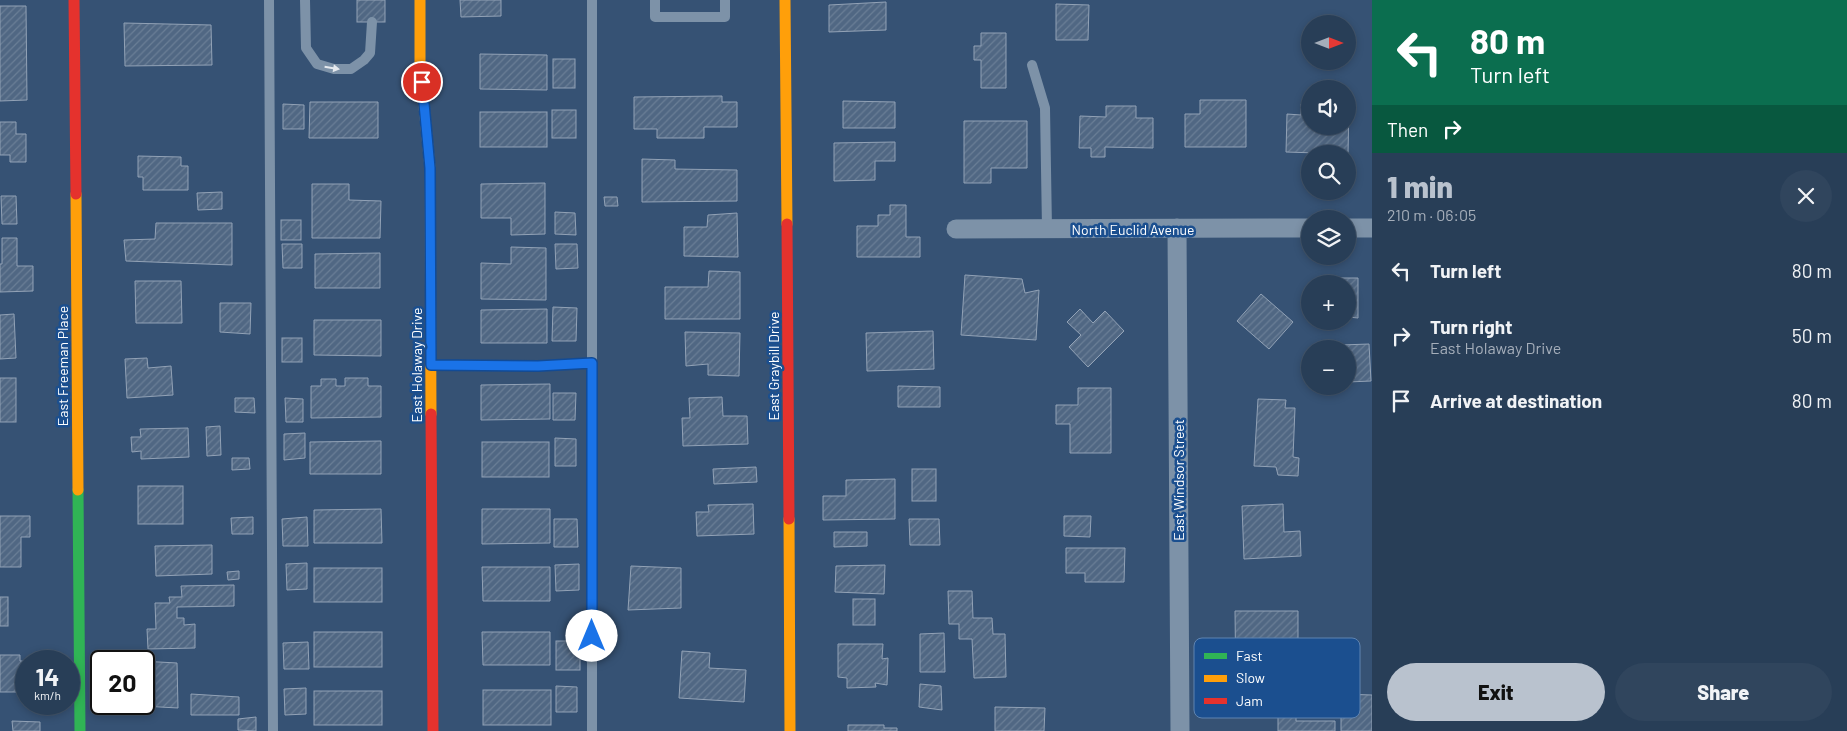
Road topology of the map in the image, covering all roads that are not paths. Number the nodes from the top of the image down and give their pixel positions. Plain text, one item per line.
1 (74, 0) edge
2 (269, 0) edge
3 (305, 0) edge
4 (420, 0) edge
5 (592, 0) edge
6 (655, 0) edge
7 (725, 0) edge
8 (785, 0) edge
9 (372, 22) dead end
10 (1032, 65) dead end
11 (1177, 228) junction
12 (1301, 228) edge
13 (1356, 228) edge
14 (1372, 228) edge
15 (956, 229) dead end
16 (1047, 229) junction
17 (592, 363) junction
18 (431, 365) junction
19 (80, 731) edge
20 (273, 731) edge
21 (433, 731) edge
22 (592, 731) edge
23 (790, 731) edge
24 (1180, 731) edge

1 - 19 street, East Freeman Place
2 - 20 lane
3 -> 9 lane
4 - 18 street, East Holaway Drive
5 - 17 lane
6 - 7 lane
8 - 23 street, East Graybill Drive
10 - 16 lane
11 - 12 street, North Euclid Avenue
11 - 16 street, North Euclid Avenue
11 - 24 street, East Windsor Street
13 - 14 street
15 - 16 street, North Euclid Avenue
17 - 18 lane
17 - 22 lane
18 - 21 street, East Holaway Drive

